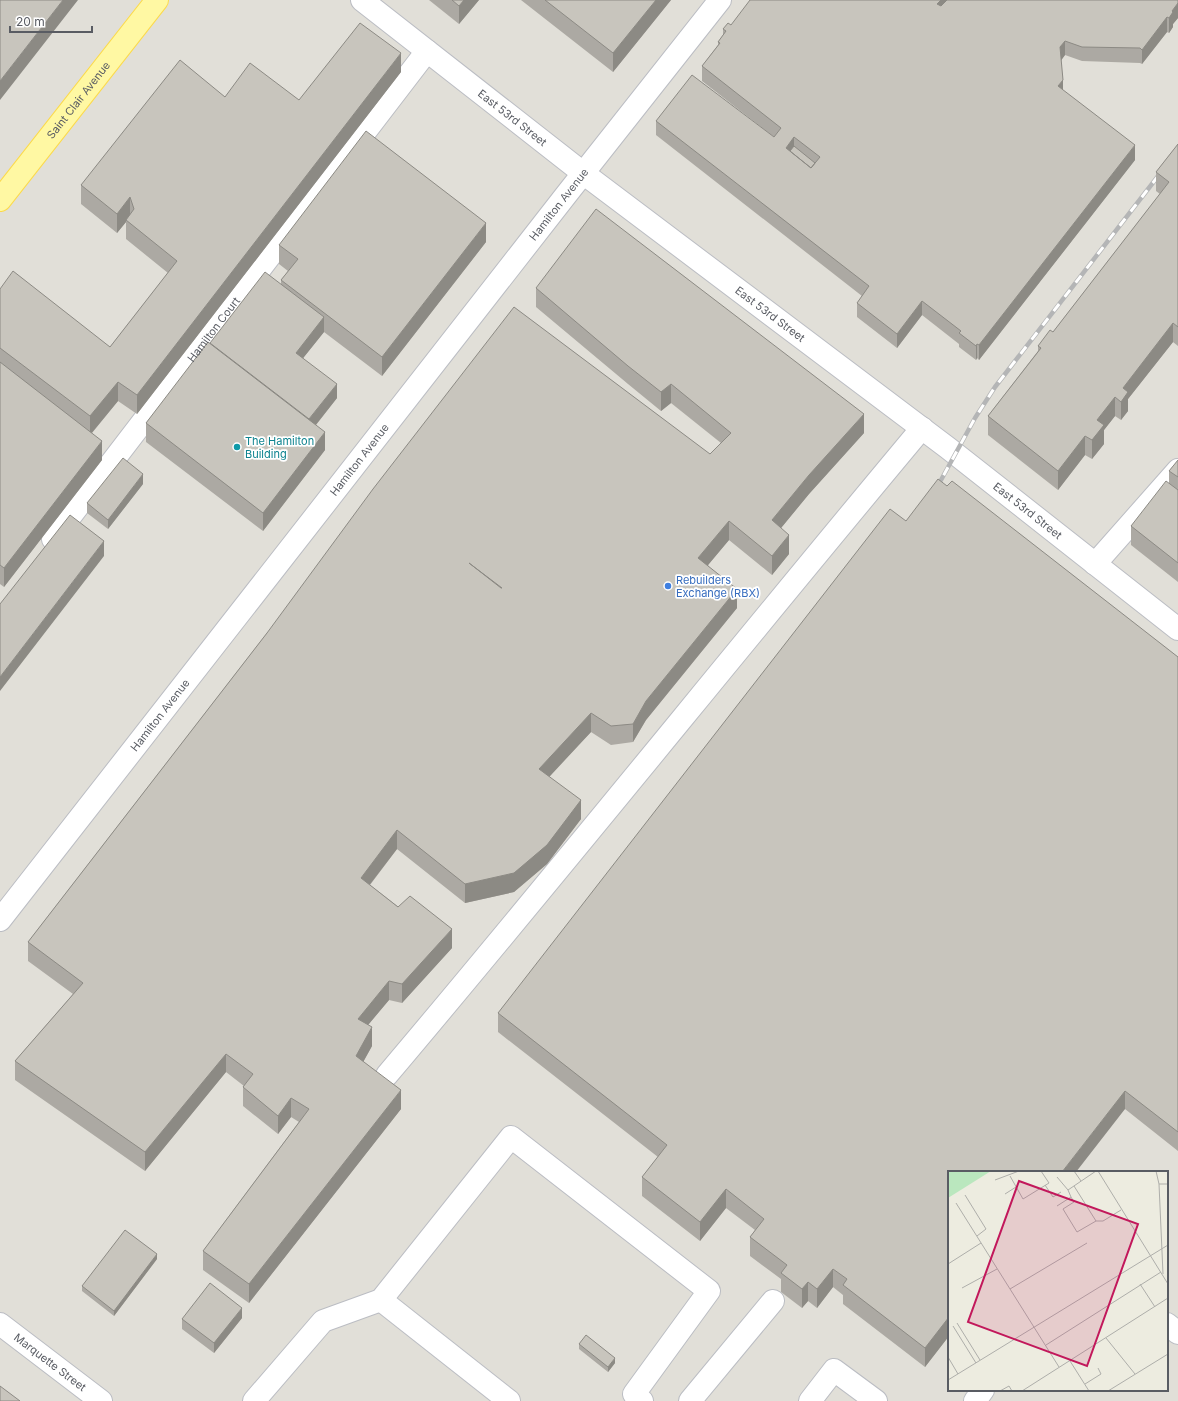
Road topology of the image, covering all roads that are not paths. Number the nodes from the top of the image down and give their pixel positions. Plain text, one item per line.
1 (157, 0) edge
2 (362, 0) edge
3 (720, 0) edge
4 (427, 51) junction
5 (583, 173) junction
6 (0, 200) edge
7 (922, 428) junction
8 (1178, 470) edge
9 (43, 551) edge
10 (1095, 564) junction
11 (1178, 630) edge
12 (0, 920) edge
13 (387, 1075) dead end
14 (381, 1300) junction
15 (773, 1301) dead end
16 (0, 1324) edge
17 (1168, 1325) edge
18 (1178, 1333) edge
19 (983, 1391) edge
20 (101, 1401) edge
21 (254, 1401) edge
22 (509, 1401) edge
23 (642, 1401) edge
24 (690, 1401) edge
25 (810, 1401) edge
26 (876, 1401) edge
27 (975, 1401) edge

1 - 6 main road, Saint Clair Avenue
2 - 4 street, East 53rd Street
3 - 5 street, Hamilton Avenue
4 - 5 street, East 53rd Street
4 - 9 street, Hamilton Court
5 - 7 street, East 53rd Street
5 - 12 street, Hamilton Avenue
7 - 10 street, East 53rd Street
7 - 13 street
8 - 10 street
10 - 11 street, East 53rd Street
14 - 21 street
14 - 22 street
14 - 23 street
15 - 24 street
16 - 20 street, Marquette Street
17 - 18 street
19 - 27 street
25 - 26 street

